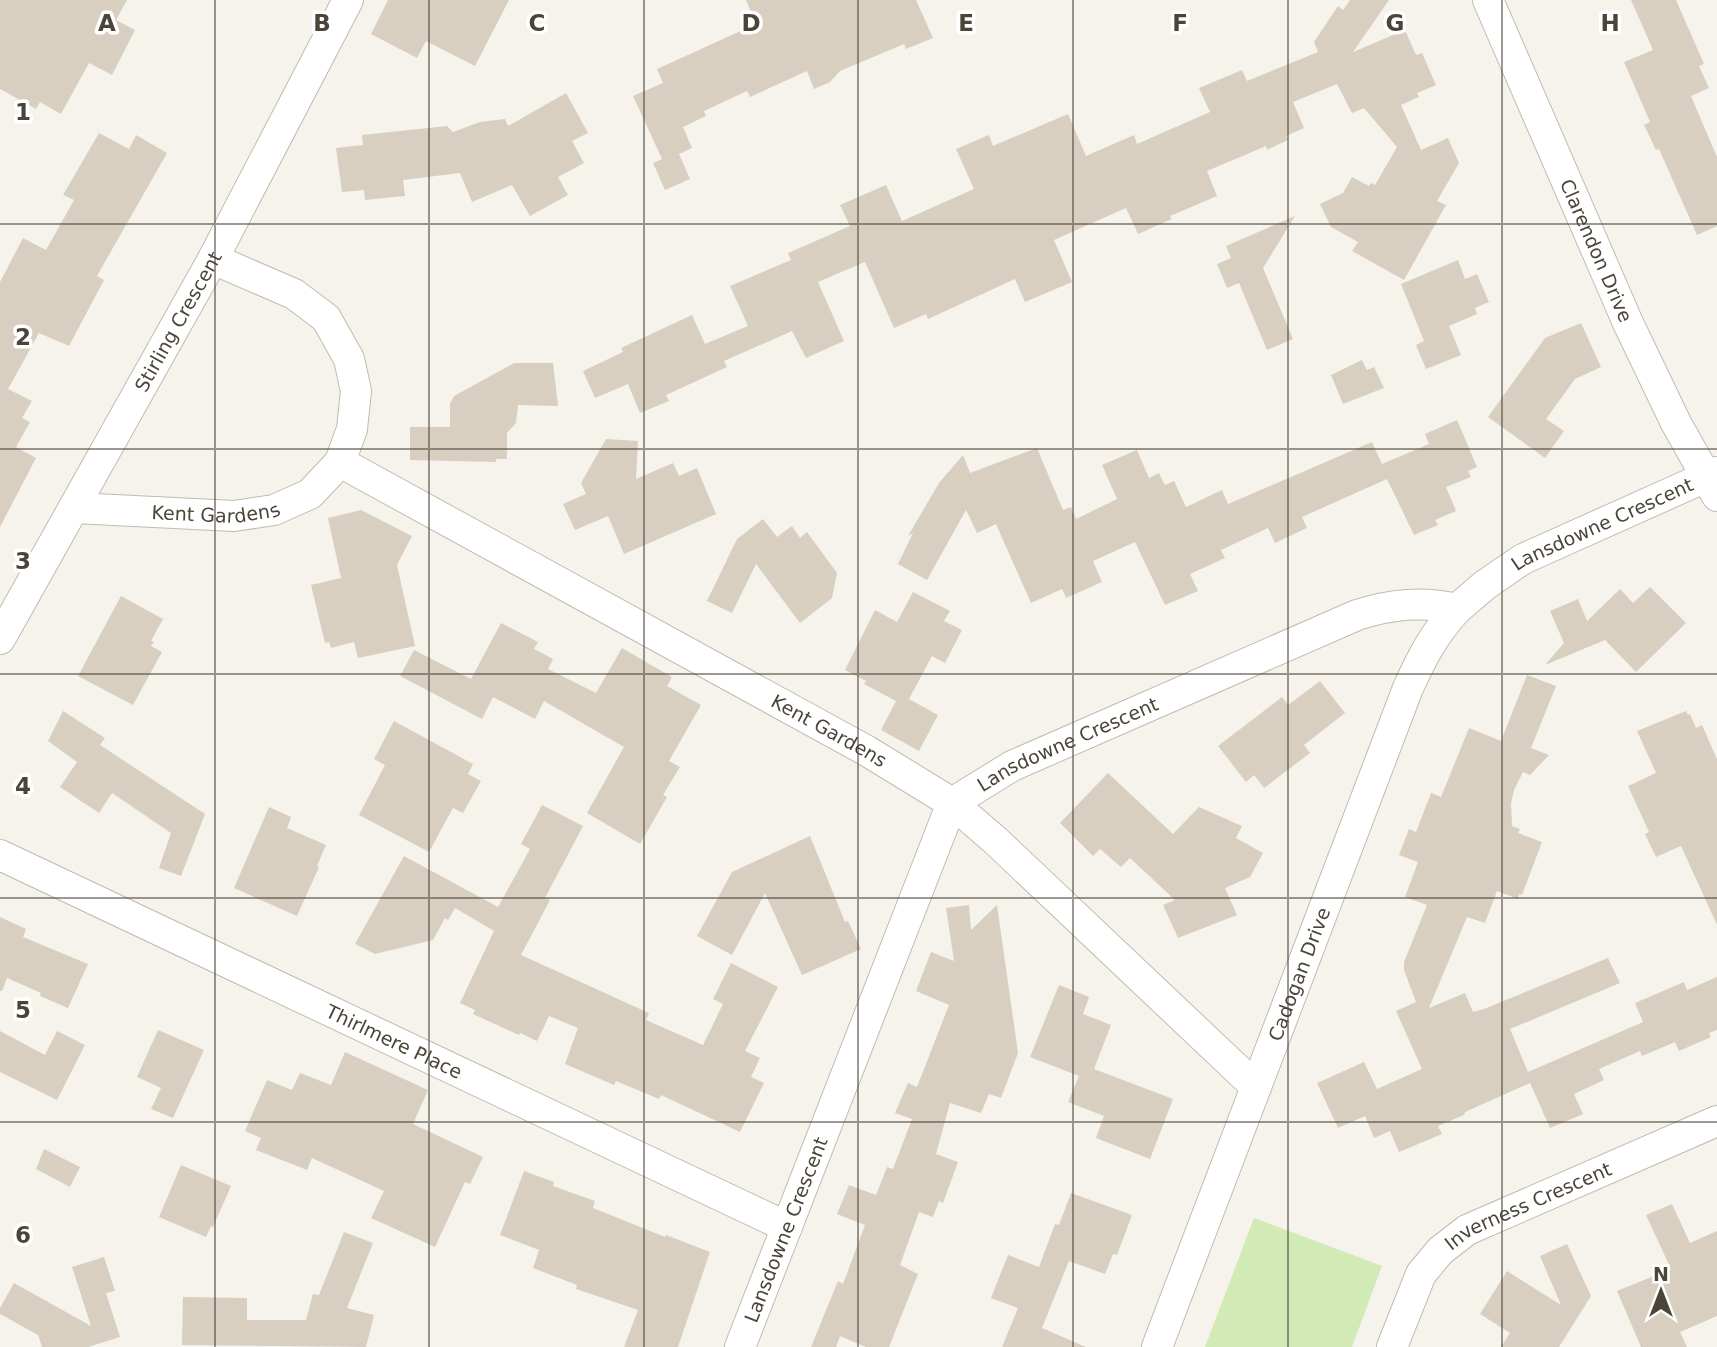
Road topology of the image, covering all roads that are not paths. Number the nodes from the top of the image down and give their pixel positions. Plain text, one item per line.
1 (348, 0) edge
2 (1488, 0) edge
3 (213, 259) junction
4 (340, 462) junction
5 (1713, 481) edge
6 (74, 508) junction
7 (1457, 609) junction
8 (0, 639) edge
9 (952, 803) junction
10 (0, 855) edge
11 (1256, 1087) junction
12 (1717, 1121) edge
13 (787, 1227) junction
14 (740, 1347) edge
15 (1157, 1347) edge
16 (1392, 1347) edge

1 - 3 street, Stirling Crescent
2 - 5 street, Clarendon Drive
3 - 4 street, Kent Gardens
3 - 6 street, Stirling Crescent
4 - 6 street, Kent Gardens
4 - 9 street, Kent Gardens
5 - 7 street, Lansdowne Crescent
6 - 8 street, Stirling Crescent
7 - 9 street, Lansdowne Crescent
7 - 11 street, Cadogan Drive
9 - 11 street, Kent Gardens
9 - 13 street, Lansdowne Crescent
10 - 13 street, Thirlmere Place
11 - 15 street, Cadogan Drive
12 - 16 street, Inverness Crescent
13 - 14 street, Lansdowne Crescent

